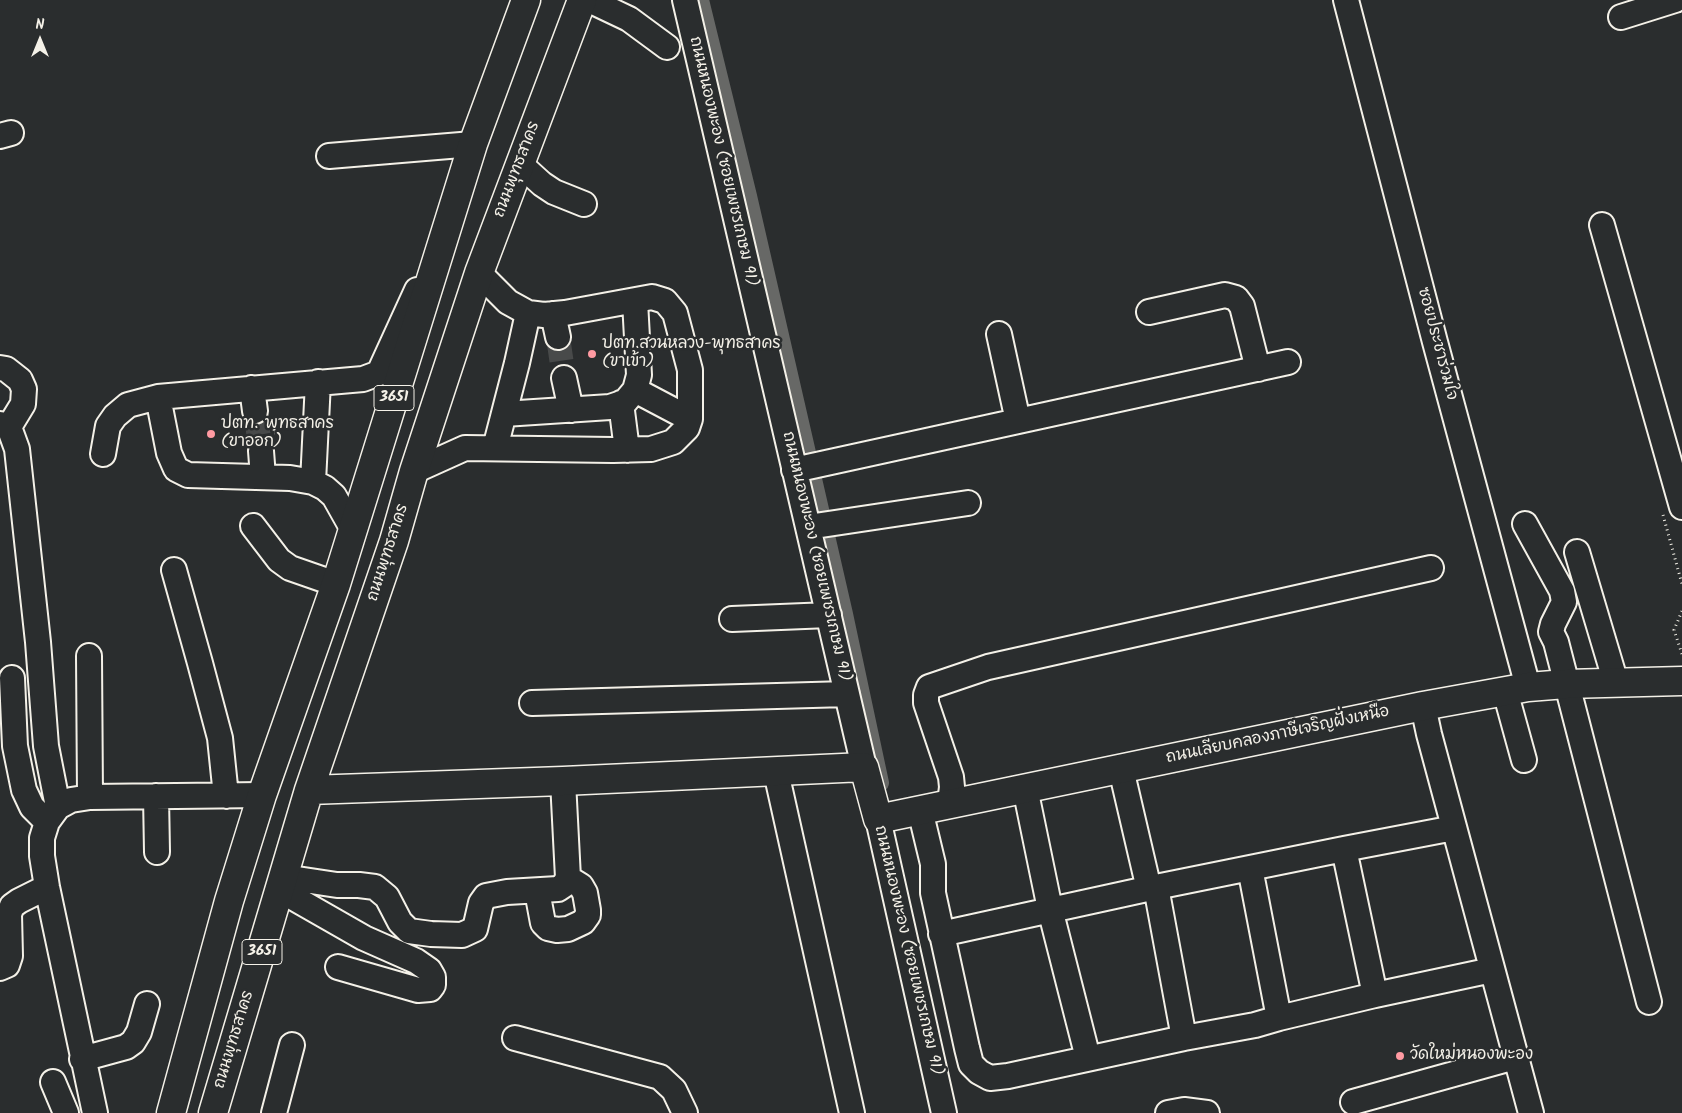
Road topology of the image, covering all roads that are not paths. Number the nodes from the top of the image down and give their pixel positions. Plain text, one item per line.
1 (526, 0) edge
2 (582, 0) edge
3 (589, 0) edge
4 (685, 0) edge
5 (1346, 0) edge
6 (1675, 0) edge
7 (1621, 17) dead end
8 (667, 46) dead end
9 (473, 144) junction
10 (329, 156) dead end
11 (520, 164) junction
12 (584, 204) dead end
13 (453, 211) junction
14 (1602, 225) dead end
15 (479, 273) junction
16 (635, 300) junction
17 (1150, 312) dead end
18 (528, 313) junction
19 (553, 314) junction
20 (999, 334) dead end
21 (558, 337) tunnel mouth
22 (1288, 362) dead end
23 (0, 368) edge
24 (1258, 369) junction
25 (564, 378) tunnel mouth
26 (318, 382) junction
27 (158, 397) junction
28 (628, 397) junction
29 (571, 410) junction
30 (504, 414) junction
31 (690, 419) junction
32 (1018, 421) junction
33 (4, 425) edge
34 (495, 448) junction
35 (627, 450) junction
36 (260, 451) tunnel mouth
37 (103, 454) dead end
38 (794, 470) junction
39 (414, 471) junction
40 (263, 477) junction
41 (313, 482) junction
42 (968, 503) dead end
43 (1682, 507) edge
44 (1524, 524) dead end
45 (254, 526) dead end
46 (808, 526) junction
47 (352, 528) junction
48 (1577, 552) dead end
49 (1431, 568) dead end
50 (174, 570) dead end
51 (336, 584) junction
52 (829, 615) junction
53 (732, 619) dead end
54 (89, 656) dead end
55 (6, 678) edge
56 (41, 680) junction
57 (1682, 681) edge
58 (1616, 683) junction
59 (1566, 684) junction
60 (1517, 689) junction
61 (847, 694) junction
62 (532, 703) dead end
63 (1423, 706) junction
64 (1524, 760) dead end
65 (864, 767) junction
66 (1121, 769) junction
67 (776, 772) junction
68 (563, 781) junction
69 (1025, 788) junction
70 (309, 790) junction
71 (262, 795) junction
72 (156, 796) junction
73 (226, 796) junction
74 (90, 797) junction
75 (950, 804) junction
76 (920, 810) junction
77 (52, 814) junction
78 (878, 819) junction
79 (1454, 828) junction
80 (1344, 849) junction
81 (157, 852) dead end
82 (1250, 868) junction
83 (568, 878) junction
84 (282, 884) junction
85 (47, 888) junction
86 (1152, 888) junction
87 (537, 891) junction
88 (1050, 909) junction
89 (941, 934) junction
90 (338, 966) dead end
91 (0, 968) edge
92 (1492, 970) junction
93 (1375, 995) junction
94 (1649, 1002) dead end
95 (147, 1004) dead end
96 (1279, 1018) junction
97 (515, 1038) dead end
98 (1184, 1038) junction
99 (292, 1045) dead end
100 (1515, 1057) junction
101 (1088, 1058) junction
102 (82, 1059) junction
103 (53, 1082) dead end
104 (1353, 1102) dead end
105 (66, 1113) edge
106 (95, 1113) edge
107 (171, 1113) edge
108 (214, 1113) edge
109 (274, 1113) edge
110 (685, 1113) edge
111 (852, 1113) edge
112 (944, 1113) edge
113 (1168, 1113) edge
114 (1207, 1113) edge
115 (1531, 1113) edge

1 - 9 main road, 3651
2 - 11 main road, ถนนพุทธสาคร / 3651
3 - 8 street
4 - 38 street, ถนนหนองพะอง (ซอยเพชรเกษม 91)
5 - 60 street, ซอยประชาร่วมใจ
6 - 7 street
9 - 10 street
9 - 13 main road, 3651
11 - 12 street
11 - 15 main road, ถนนพุทธสาคร / 3651
13 - 26 street
13 - 47 main road, 3651
14 - 43 street
15 - 18 street
15 - 39 main road, ถนนพุทธสาคร / 3651
16 - 19 street
16 - 28 street
16 - 31 street
17 - 24 street
18 - 19 street
18 - 30 street
19 - 21 street
20 - 32 street
22 - 24 street
23 - 33 street
24 - 32 street
25 - 29 street
26 - 27 street
26 - 41 street
27 - 37 street
27 - 40 street
28 - 29 street
28 - 31 street
28 - 35 street
29 - 30 street
30 - 34 street
31 - 35 street
32 - 38 street
33 - 56 street
34 - 35 street
34 - 39 street
36 - 40 street
38 - 46 street, ถนนหนองพะอง (ซอยเพชรเกษม 91)
39 - 70 main road, ถนนพุทธสาคร / 3651
40 - 41 street
41 - 47 street
42 - 46 street
44 - 59 street
45 - 51 street
46 - 52 street, ถนนหนองพะอง (ซอยเพชรเกษม 91)
47 - 51 main road, 3651
48 - 58 street
49 - 75 street
50 - 73 street
51 - 71 main road, 3651
52 - 53 street
52 - 61 street, ถนนหนองพะอง (ซอยเพชรเกษม 91)
54 - 74 street
55 - 56 street
55 - 77 street
56 - 77 street
57 - 58 main road, ถนนเลียบคลองภาษีเจริญฝั่งเหนือ
58 - 59 main road, ถนนเลียบคลองภาษีเจริญฝั่งเหนือ
59 - 60 main road, ถนนเลียบคลองภาษีเจริญฝั่งเหนือ
59 - 94 street
60 - 63 main road, ถนนเลียบคลองภาษีเจริญฝั่งเหนือ
60 - 64 street, ซอยประชาร่วมใจ
61 - 62 street
61 - 65 street, ถนนหนองพะอง (ซอยเพชรเกษม 91)
63 - 66 main road, ถนนเลียบคลองภาษีเจริญฝั่งเหนือ
63 - 79 street
65 - 67 main road
65 - 78 main road, ถนนหนองพะอง (ซอยเพชรเกษม 91)
66 - 69 main road, ถนนเลียบคลองภาษีเจริญฝั่งเหนือ
66 - 86 street
67 - 68 main road
67 - 111 street
68 - 70 main road
68 - 83 street
69 - 75 main road, ถนนเลียบคลองภาษีเจริญฝั่งเหนือ
69 - 88 street
70 - 84 main road, ถนนพุทธสาคร / 3651
71 - 73 street
71 - 107 main road, 3651
72 - 73 street
72 - 74 street
72 - 81 street
74 - 77 street
75 - 76 main road, ถนนเลียบคลองภาษีเจริญฝั่งเหนือ
76 - 78 main road, ถนนเลียบคลองภาษีเจริญฝั่งเหนือ
76 - 89 street
77 - 85 street
78 - 112 street, ถนนหนองพะอง (ซอยเพชรเกษม 91)
79 - 80 street
79 - 92 street
80 - 82 street
80 - 93 street
82 - 86 street
82 - 96 street
83 - 87 street
83 - 87 street
84 - 87 street
84 - 90 street
84 - 108 main road, ถนนพุทธสาคร / 3651
85 - 91 street
85 - 102 street
86 - 88 street
86 - 98 street
88 - 89 street
88 - 101 street
89 - 101 street
92 - 93 street
92 - 100 street
93 - 96 street
95 - 102 street
96 - 98 street
97 - 110 street
98 - 101 street
99 - 109 street
100 - 104 street
100 - 115 street
102 - 106 street
103 - 105 street
113 - 114 street

